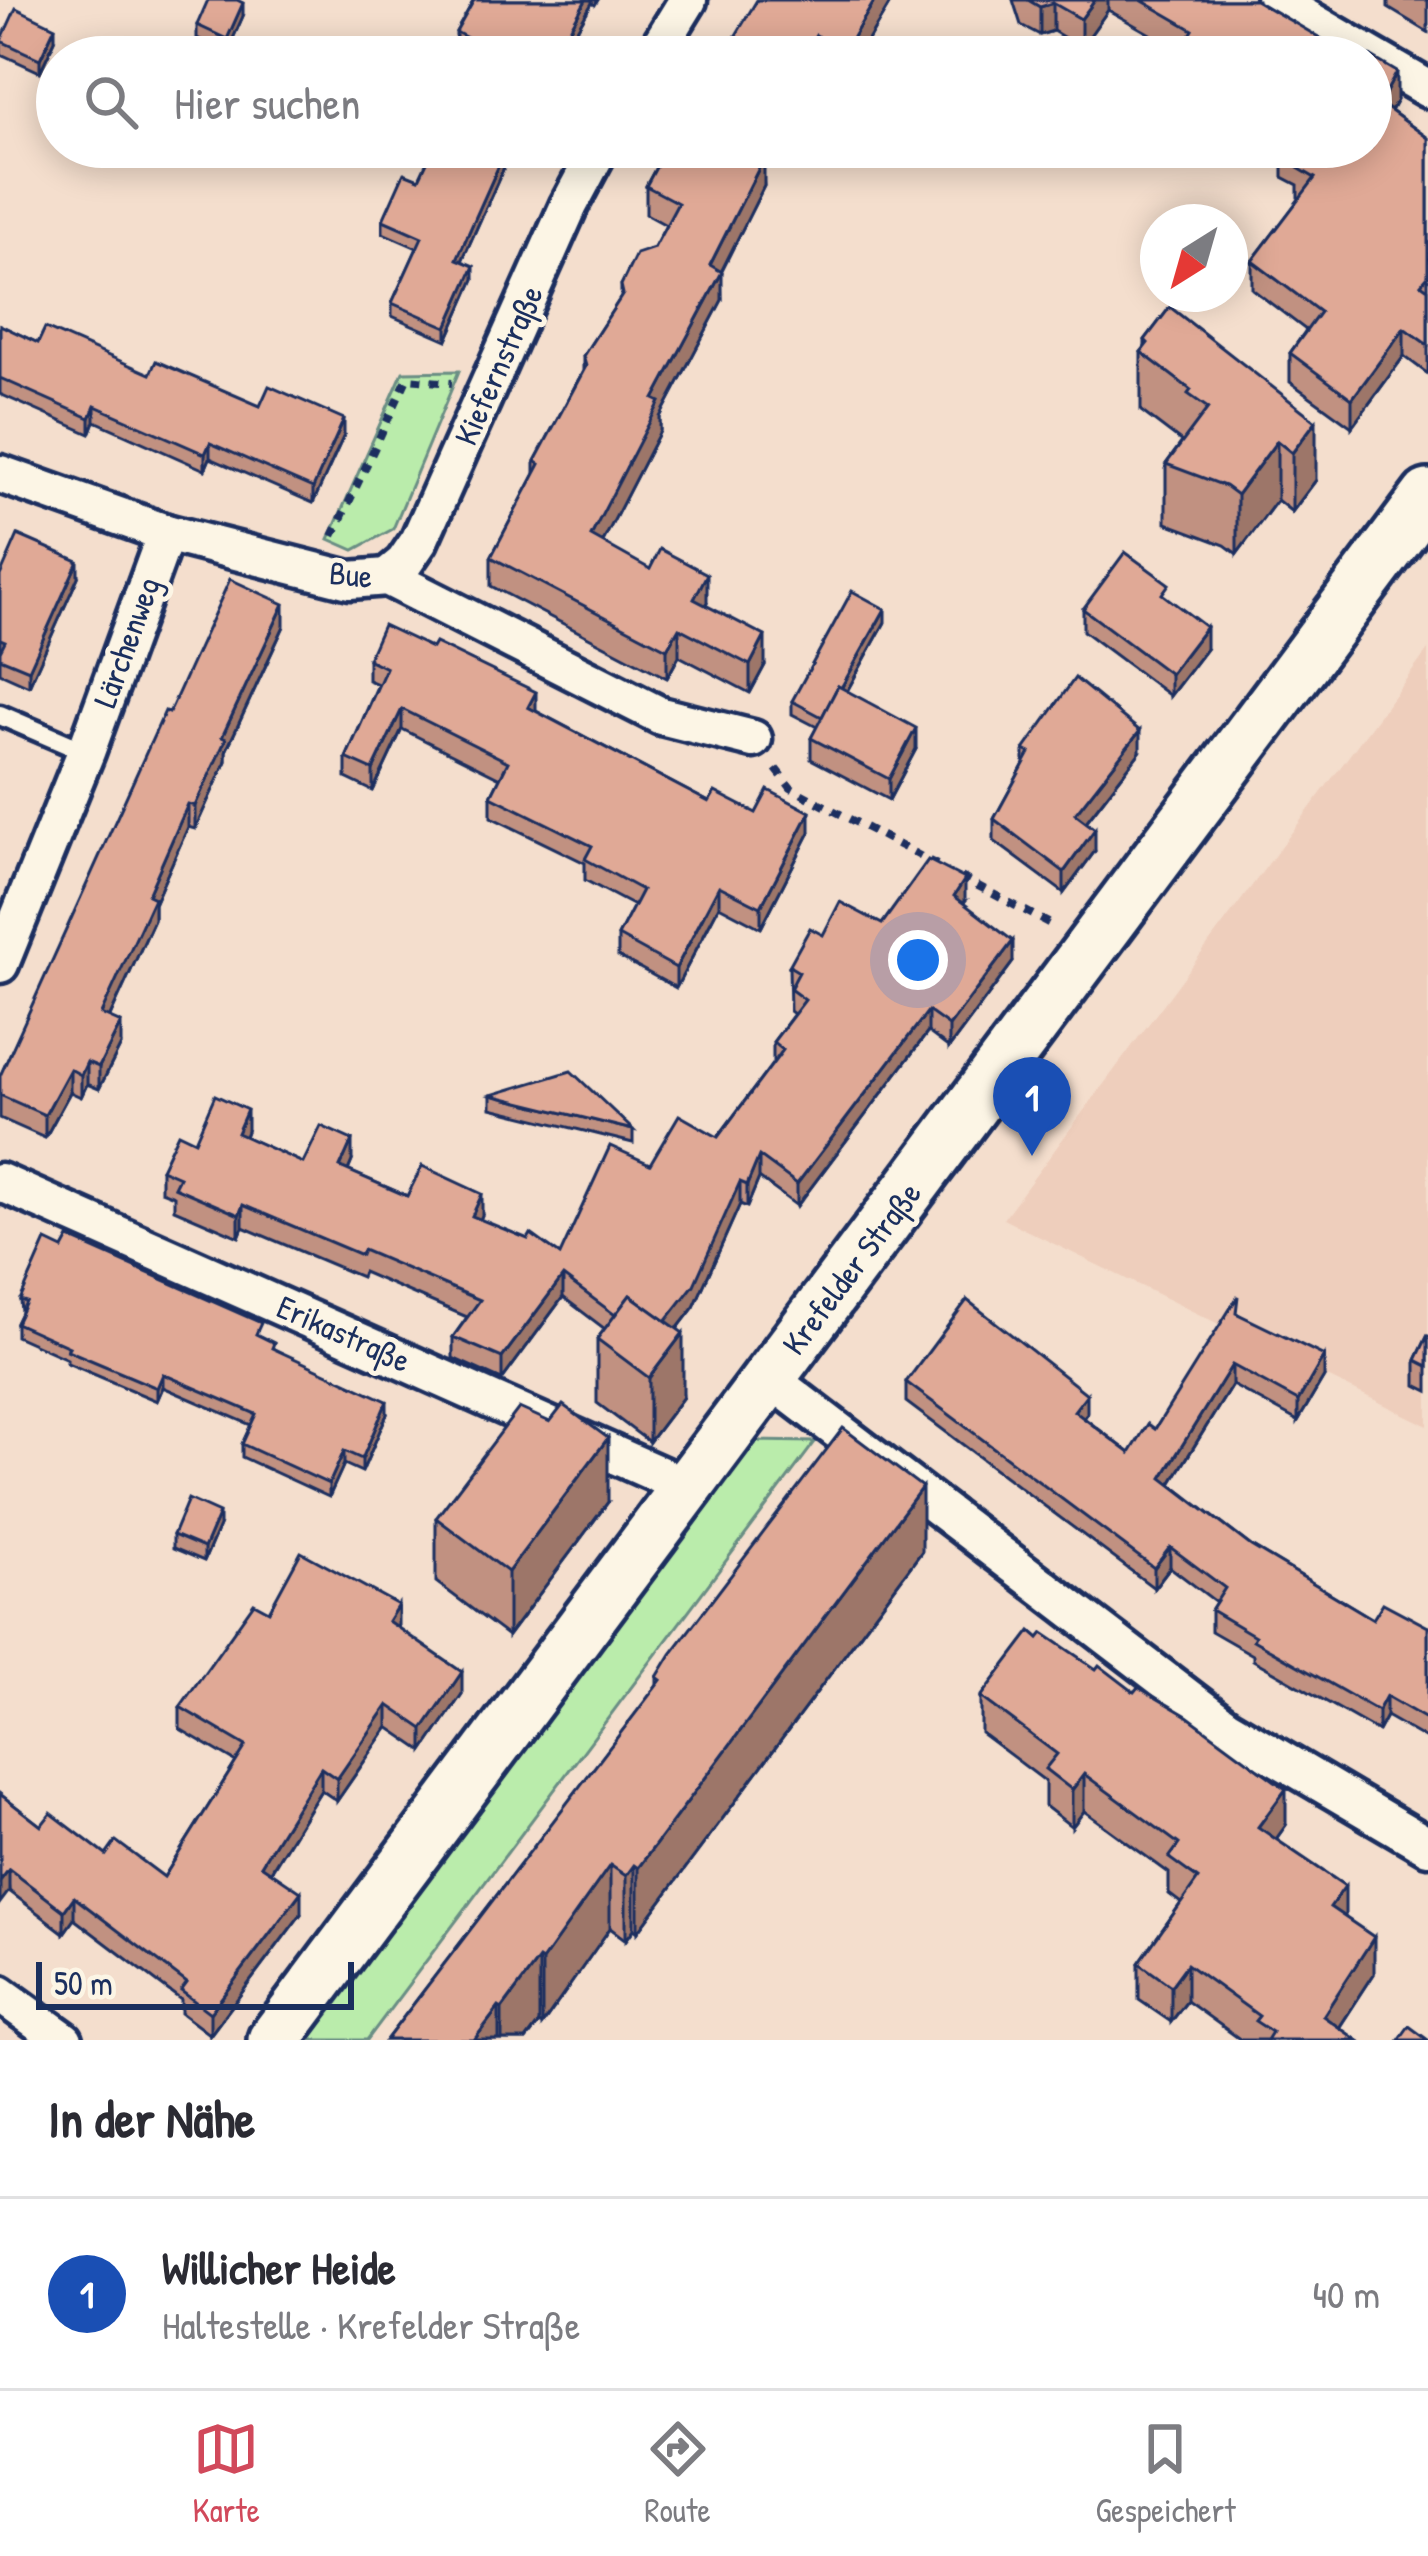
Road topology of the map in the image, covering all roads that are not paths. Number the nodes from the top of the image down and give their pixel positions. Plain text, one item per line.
1 (688, 0) edge
2 (1275, 0) edge
3 (666, 36) edge
4 (1337, 36) edge
5 (1392, 68) edge
6 (1428, 89) edge
7 (589, 168) edge
8 (0, 474) edge
9 (1428, 496) edge
10 (166, 533) junction
11 (387, 577) junction
12 (0, 715) edge
13 (754, 740) road end
14 (86, 752) junction
15 (0, 964) edge
16 (0, 1182) edge
17 (769, 1378) junction
18 (687, 1487) junction
19 (1428, 1846) edge
20 (0, 1994) edge
21 (64, 2040) edge
22 (274, 2040) edge

1 - 3 street
2 - 4 street
5 - 6 street
7 - 11 street, Kiefernstraße
8 - 10 street, Bue
9 - 17 main road, Krefelder Straße
10 - 11 street, Bue
10 - 14 street, Lärchenweg
11 - 13 street, Bue
12 - 14 lane, Lärchenweg
14 - 15 street, Lärchenweg
16 - 18 street, Erikastraße
17 - 18 main road, Krefelder Straße
17 - 19 street
18 - 22 main road, Krefelder Straße
20 - 21 street

